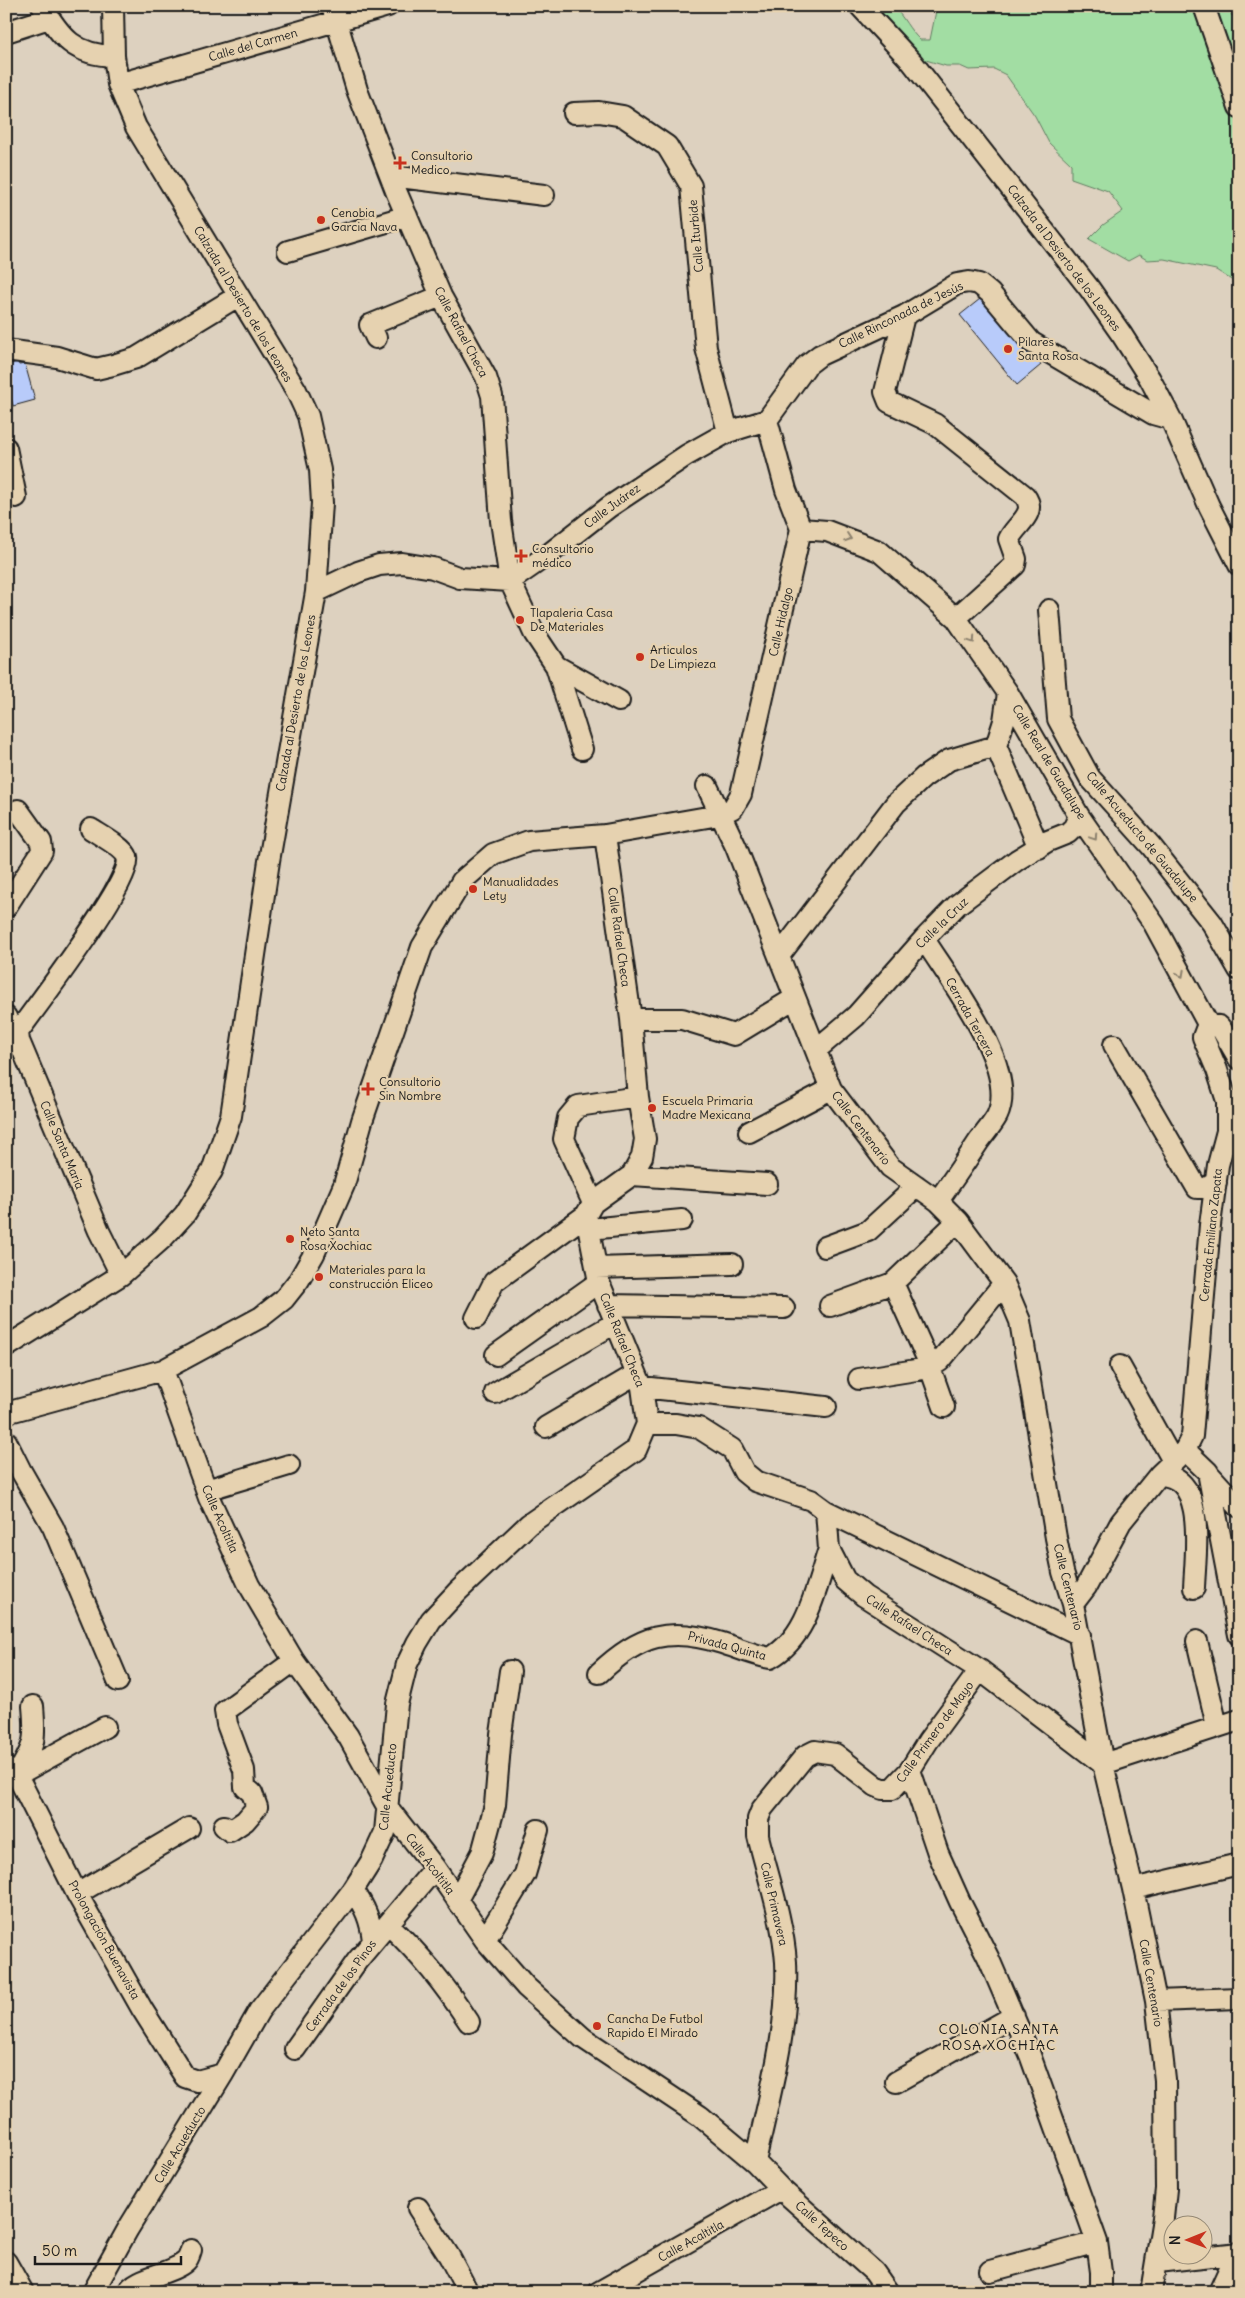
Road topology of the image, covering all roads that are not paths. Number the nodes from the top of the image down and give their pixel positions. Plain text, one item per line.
1 (113, 6) edge
2 (388, 6) edge
3 (860, 6) edge
4 (1204, 6) edge
5 (46, 12) edge
6 (334, 14) edge
7 (6, 32) edge
8 (114, 56) junction
9 (118, 84) junction
10 (1239, 107) edge
11 (574, 113) dead end
12 (391, 176) junction
13 (544, 195) dead end
14 (407, 216) junction
15 (288, 251) dead end
16 (238, 296) junction
17 (441, 296) junction
18 (904, 316) junction
19 (376, 338) dead end
20 (6, 350) edge
21 (1171, 419) junction
22 (767, 420) junction
23 (728, 432) junction
24 (6, 448) edge
25 (16, 497) dead end
26 (801, 529) junction
27 (1239, 565) edge
28 (510, 581) junction
29 (316, 592) junction
30 (1049, 610) dead end
31 (956, 618) junction
32 (556, 666) junction
33 (1008, 693) junction
34 (619, 701) dead end
35 (996, 746) junction
36 (582, 749) dead end
37 (706, 786) dead end
38 (18, 810) dead end
39 (719, 815) junction
40 (1080, 816) junction
41 (91, 830) dead end
42 (605, 835) junction
43 (1039, 848) junction
44 (6, 907) edge
45 (924, 939) junction
46 (779, 956) junction
47 (1239, 970) edge
48 (795, 998) junction
49 (631, 1019) junction
50 (1208, 1024) junction
51 (12, 1034) edge
52 (1114, 1046) dead end
53 (817, 1049) junction
54 (1239, 1058) edge
55 (831, 1089) junction
56 (638, 1097) junction
57 (749, 1132) dead end
58 (632, 1175) junction
59 (1216, 1182) junction
60 (768, 1184) dead end
61 (917, 1186) junction
62 (938, 1201) junction
63 (590, 1216) junction
64 (682, 1220) dead end
65 (958, 1221) junction
66 (826, 1247) dead end
67 (732, 1264) dead end
68 (121, 1274) junction
69 (597, 1275) junction
70 (1004, 1283) junction
71 (893, 1284) junction
72 (830, 1306) dead end
73 (784, 1308) dead end
74 (612, 1314) junction
75 (476, 1318) dead end
76 (6, 1347) edge
77 (496, 1354) dead end
78 (1120, 1366) dead end
79 (929, 1368) junction
80 (163, 1370) junction
81 (859, 1379) dead end
82 (639, 1380) junction
83 (495, 1393) dead end
84 (826, 1407) dead end
85 (944, 1407) dead end
86 (6, 1413) edge
87 (647, 1424) junction
88 (546, 1427) dead end
89 (6, 1441) edge
90 (1172, 1462) junction
91 (289, 1465) dead end
92 (1208, 1472) junction
93 (206, 1490) junction
94 (1239, 1507) edge
95 (826, 1511) junction
96 (829, 1549) junction
97 (1194, 1588) dead end
98 (1073, 1604) junction
99 (1080, 1635) junction
100 (1239, 1635) edge
101 (1197, 1641) dead end
102 (294, 1661) junction
103 (980, 1670) junction
104 (510, 1671) dead end
105 (599, 1673) dead end
106 (118, 1681) dead end
107 (33, 1706) dead end
108 (1239, 1720) edge
109 (1217, 1726) junction
110 (105, 1728) dead end
111 (1103, 1764) junction
112 (910, 1770) junction
113 (12, 1772) edge
114 (889, 1790) joint
115 (388, 1808) junction
116 (224, 1826) dead end
117 (189, 1828) dead end
118 (538, 1830) dead end
119 (1239, 1864) edge
120 (434, 1868) junction
121 (1133, 1889) junction
122 (353, 1890) junction
123 (77, 1894) junction
124 (457, 1900) junction
125 (388, 1924) junction
126 (485, 1940) junction
127 (373, 1941) junction
128 (1239, 1998) edge
129 (1156, 2001) junction
130 (1014, 2016) junction
131 (468, 2022) dead end
132 (295, 2048) dead end
133 (223, 2074) junction
134 (896, 2082) dead end
135 (756, 2162) junction
136 (782, 2189) junction
137 (418, 2208) dead end
138 (1097, 2242) junction
139 (191, 2250) dead end
140 (1237, 2254) edge
141 (6, 2262) edge
142 (1157, 2262) junction
143 (990, 2270) dead end
144 (128, 2291) edge
145 (24, 2292) edge
146 (93, 2292) edge
147 (104, 2292) edge
148 (468, 2292) edge
149 (599, 2292) edge
150 (888, 2292) edge
151 (1101, 2292) edge
152 (1151, 2292) edge
153 (1219, 2292) edge

1 - 8 street, Calzada al Desierto de los Leones
2 - 6 street, Calle del Carmen
3 - 21 street, Calzada al Desierto de los Leones
4 - 10 street
5 - 7 street
5 - 8 street
6 - 9 street, Calle del Carmen
6 - 12 street, Calle Rafael Checa
8 - 9 street, Calzada al Desierto de los Leones
9 - 16 street, Calzada al Desierto de los Leones
11 - 23 street, Calle Iturbide
12 - 13 street
12 - 14 street, Calle Rafael Checa
14 - 15 street
14 - 17 street, Calle Rafael Checa
16 - 20 street
16 - 29 street, Calzada al Desierto de los Leones
17 - 19 street
17 - 28 street, Calle Rafael Checa
18 - 21 street, Calle Rinconada de Jesús
18 - 22 street, Calle Rinconada de Jesús
18 - 31 street
21 - 27 street, Calzada al Desierto de los Leones
22 - 23 street, Calle Juárez
22 - 26 street
23 - 28 street, Calle Juárez
24 - 25 street
26 -> 31 street, Calle Real de Guadalupe
26 - 39 street, Calle Hidalgo
28 - 29 street
28 - 32 street, Calle Rafael Checa
29 - 68 street, Calzada al Desierto de los Leones
30 - 47 street, Calle Acueducto de Guadalupe
31 -> 33 street, Calle Real de Guadalupe
32 - 34 street
32 - 36 street, Calle Rafael Checa
33 - 35 street
33 - 40 street, Calle Real de Guadalupe
35 - 43 street
35 - 46 street
37 - 39 street, Calle Centenario
38 - 44 street
39 - 42 street
39 - 46 street, Calle Centenario
40 - 43 street, Calle la Cruz
40 -> 50 street, Calle Real de Guadalupe
41 - 51 street
42 - 49 street, Calle Rafael Checa
42 - 80 street
43 - 45 street, Calle la Cruz
45 - 53 street, Calle la Cruz
45 - 62 street, Cerrada Tercera
46 - 48 street, Calle Centenario
48 - 49 street
48 - 53 street, Calle Centenario
49 - 56 street, Calle Rafael Checa
50 - 54 street, Calle Real de Guadalupe
50 - 59 street, Cerrada Emiliano Zapata
51 - 68 street, Calle Santa María
52 - 59 street
53 - 55 street, Calle Centenario
55 - 57 street
55 - 61 street, Calle Centenario
56 - 58 street, Calle Rafael Checa
56 - 63 street
58 - 60 street
58 - 63 street, Calle Rafael Checa
59 - 90 street, Cerrada Emiliano Zapata
61 - 62 street, Calle Centenario
61 - 66 street
62 - 65 street, Calle Centenario
63 - 64 street
63 - 69 street, Calle Rafael Checa
63 - 75 street
65 - 70 street, Calle Centenario
65 - 71 street
67 - 69 street
68 - 76 street, Calzada al Desierto de los Leones
69 - 74 street, Calle Rafael Checa
69 - 77 street
70 - 79 street
70 - 98 street, Calle Centenario
71 - 72 street
71 - 79 street
73 - 74 street
74 - 82 street, Calle Rafael Checa
74 - 83 street
78 - 90 street
79 - 81 street
79 - 85 street
80 - 86 street
80 - 93 street, Calle Acoltitla
82 - 84 street
82 - 87 street, Calle Rafael Checa
82 - 88 street
87 - 95 street
87 - 115 street, Calle Acueducto
89 - 106 street
90 - 92 street
90 - 97 street
90 - 98 street, Cerrada Emiliano Zapata
91 - 93 street
92 - 94 street
92 - 100 street
93 - 102 street, Calle Acoltitla
95 - 96 street, Calle Rafael Checa
95 - 99 street
96 - 103 street, Calle Rafael Checa
96 - 105 street, Privada Quinta
98 - 99 street, Calle Centenario
99 - 111 street, Calle Centenario
101 - 109 street
102 - 115 street, Calle Acoltitla
102 - 116 street
103 - 111 street, Calle Rafael Checa
103 - 112 street, Calle Primero de Mayo
104 - 124 street
107 - 113 street
108 - 109 street
109 - 111 street
110 - 113 street
111 - 121 street, Calle Centenario
112 - 114 street, Calle Primero de Mayo
112 - 130 street
113 - 123 street, Prolongación Buenavista
114 - 135 street, Calle Primavera
115 - 120 street, Calle Acoltitla
115 - 122 street, Calle Acueducto
117 - 123 street
118 - 126 street
119 - 121 street
120 - 124 street, Calle Acoltitla
120 - 125 street, Cerrada de los Pinos
121 - 129 street, Calle Centenario
122 - 127 street
122 - 133 street, Calle Acueducto
123 - 133 street, Prolongación Buenavista
124 - 126 street, Calle Acoltitla
125 - 127 street, Cerrada de los Pinos
125 - 131 street
126 - 135 street, Calle Acoltitla
127 - 132 street, Cerrada de los Pinos
128 - 129 street
129 - 142 street, Calle Centenario
130 - 134 street
130 - 138 street
133 - 146 street, Calle Acueducto
135 - 136 street, Calle Tepeco
136 - 149 street, Calle Acaltitla
136 - 150 street, Calle Tepeco
137 - 148 street
138 - 143 street
138 - 151 street
139 - 144 street
140 - 142 street
140 - 153 street
141 - 145 street
142 - 152 street, Calle Centenario
144 - 147 street

